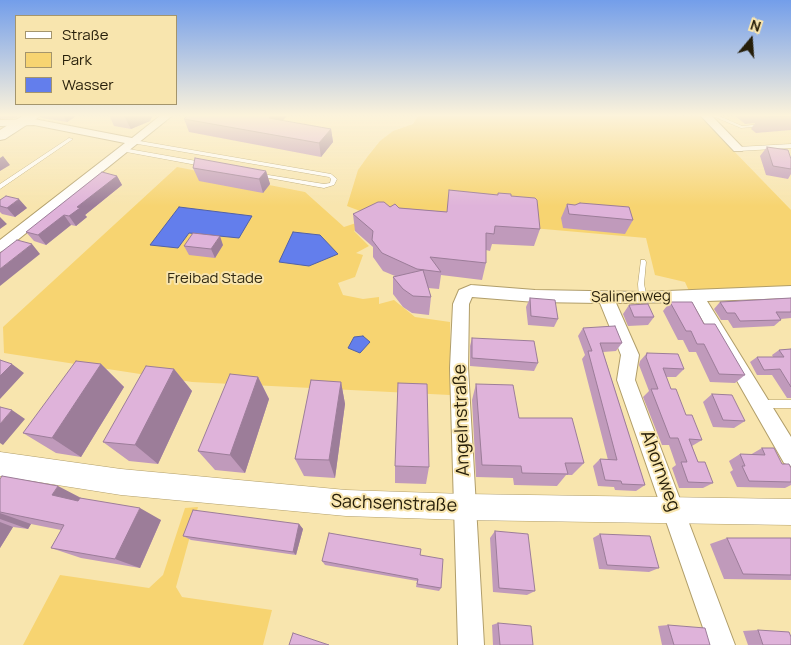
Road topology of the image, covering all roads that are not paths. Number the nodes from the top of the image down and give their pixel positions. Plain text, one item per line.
1 (62, 145) edge
2 (100, 145) edge
3 (130, 145) edge
4 (152, 145) edge
5 (734, 145) edge
6 (791, 146) edge
7 (738, 149) joint
8 (123, 150) junction
9 (205, 164) edge
10 (251, 172) edge
11 (0, 187) edge
12 (0, 247) edge
13 (643, 262) dead end
14 (471, 291) joint
15 (791, 292) edge
16 (696, 296) junction
17 (606, 298) junction
18 (643, 298) junction
19 (761, 404) junction
20 (791, 404) edge
21 (791, 456) edge
22 (0, 464) edge
23 (464, 507) junction
24 (675, 511) junction
25 (791, 512) edge
26 (471, 645) edge
27 (722, 645) edge

1 - 11 lane
2 - 8 street
3 - 8 street
4 - 10 lane
5 - 7 street
6 - 7 lane
8 - 9 lane
8 - 12 street
13 - 18 lane
14 - 17 street, Salinenweg
14 - 23 street, Angelnstraße
15 - 16 street, Salinenweg
16 - 18 street, Salinenweg
16 - 19 street
17 - 18 street, Salinenweg
17 - 24 street, Ahornweg
19 - 20 lane
19 - 21 street
22 - 23 street, Sachsenstraße
23 - 24 street, Sachsenstraße
23 - 26 street, Angelnstraße
24 - 25 street, Sachsenstraße
24 - 27 street, Ahornweg

